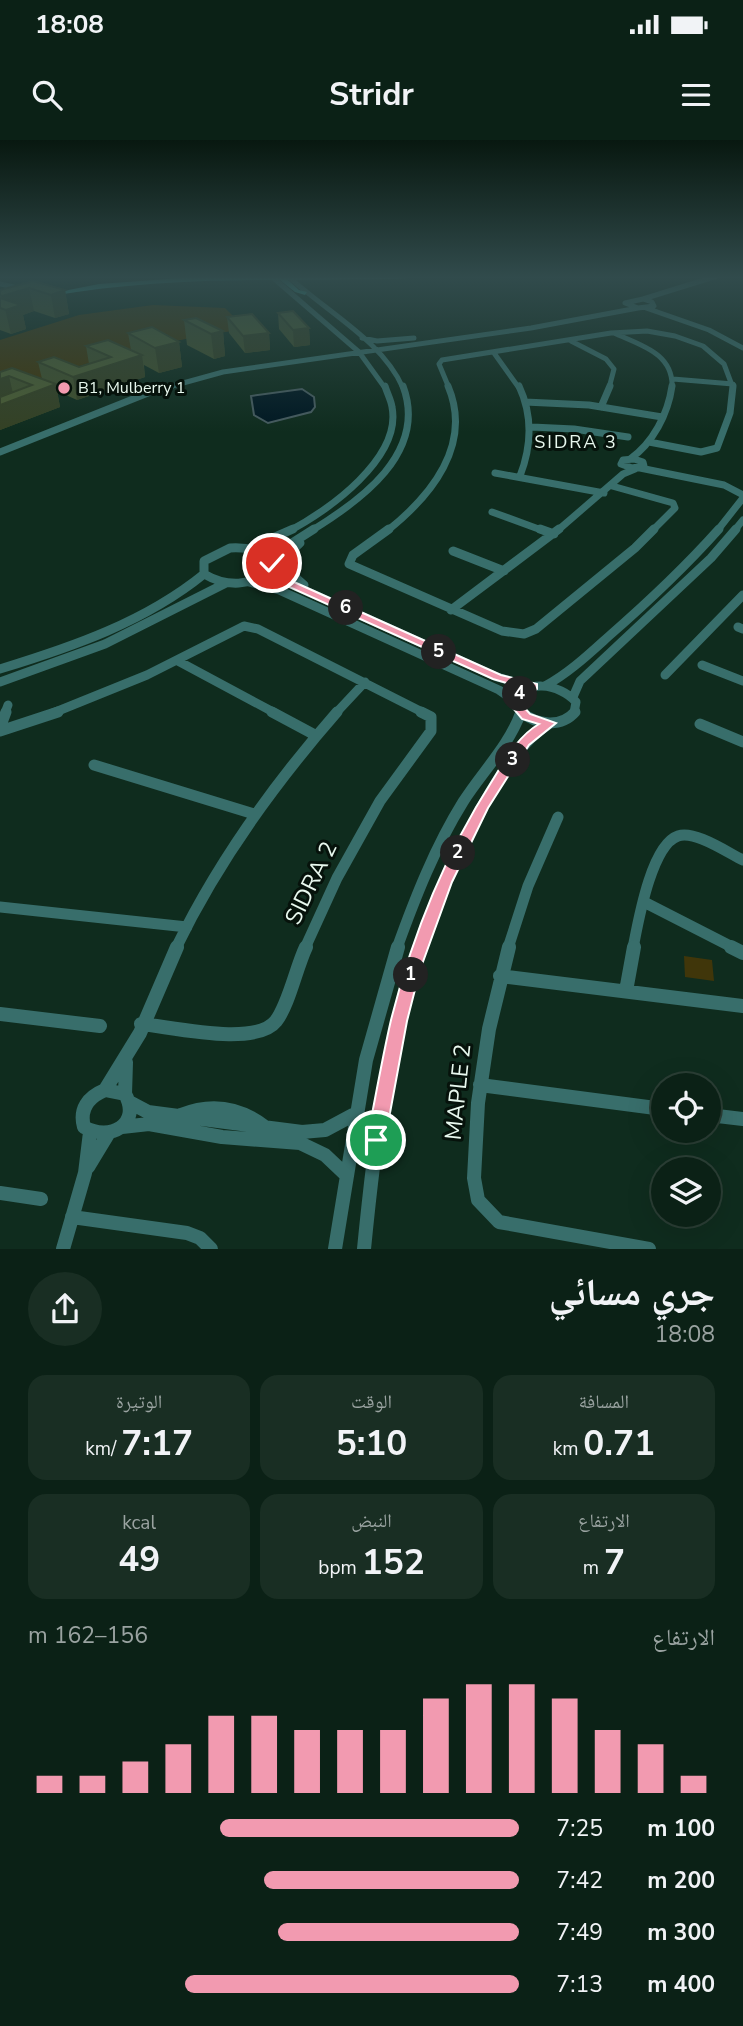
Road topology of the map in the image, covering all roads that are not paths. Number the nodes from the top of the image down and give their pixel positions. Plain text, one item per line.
1 (331, 328) edge
2 (335, 328) edge
3 (347, 328) edge
4 (505, 328) edge
5 (532, 328) edge
6 (702, 328) edge
7 (710, 328) edge
8 (336, 333) junction
9 (614, 333) junction
10 (357, 336) junction
11 (412, 341) junction
12 (570, 341) junction
13 (743, 342) edge
14 (338, 344) dead end
15 (743, 348) edge
16 (361, 349) junction
17 (494, 353) junction
18 (310, 358) junction
19 (280, 363) junction
20 (366, 363) junction
21 (387, 364) junction
22 (394, 372) junction
23 (673, 379) junction
24 (733, 384) junction
25 (526, 402) junction
26 (601, 407) junction
27 (662, 418) junction
28 (532, 427) junction
29 (628, 437) dead end
30 (649, 442) junction
31 (0, 446) edge
32 (0, 452) edge
33 (640, 463) junction
34 (623, 470) junction
35 (495, 473) dead end
36 (520, 476) junction
37 (741, 484) edge
38 (612, 486) junction
39 (604, 493) junction
40 (743, 496) edge
41 (492, 512) dead end
42 (743, 520) edge
43 (312, 530) junction
44 (554, 534) junction
45 (250, 548) junction
46 (453, 551) dead end
47 (270, 557) junction
48 (271, 569) junction
49 (504, 571) junction
50 (204, 574) junction
51 (249, 582) junction
52 (226, 583) junction
53 (743, 596) edge
54 (324, 599) junction
55 (451, 610) junction
56 (178, 661) junction
57 (702, 665) dead end
58 (0, 669) edge
59 (665, 675) dead end
60 (743, 681) edge
61 (0, 682) edge
62 (365, 682) junction
63 (545, 686) junction
64 (533, 687) junction
65 (573, 698) junction
66 (8, 705) dead end
67 (519, 707) junction
68 (550, 723) junction
69 (701, 724) dead end
70 (0, 730) edge
71 (315, 735) junction
72 (743, 742) edge
73 (94, 765) dead end
74 (254, 814) junction
75 (558, 817) dead end
76 (743, 860) edge
77 (644, 902) junction
78 (0, 907) edge
79 (187, 927) junction
80 (743, 953) edge
81 (500, 976) junction
82 (626, 991) junction
83 (743, 1006) edge
84 (0, 1014) edge
85 (141, 1024) junction
86 (100, 1026) dead end
87 (129, 1051) junction
88 (480, 1085) junction
89 (104, 1090) junction
90 (128, 1098) junction
91 (651, 1107) edge
92 (353, 1115) junction
93 (721, 1116) edge
94 (743, 1119) edge
95 (115, 1131) junction
96 (90, 1132) junction
97 (85, 1173) junction
98 (344, 1173) junction
99 (0, 1194) edge
100 (41, 1199) dead end
101 (72, 1217) junction
102 (62, 1249) edge
103 (211, 1249) edge
104 (335, 1249) edge
105 (364, 1249) edge
106 (649, 1249) edge

1 - 8 street
2 - 16 street
3 - 10 street
4 - 11 street
5 - 11 street
6 - 15 street
7 - 13 street
8 - 14 street
8 - 16 street
9 - 12 street
9 - 23 street
9 - 24 street
10 - 11 street
10 - 16 street
11 - 16 street
11 - 21 street
12 - 17 street
12 - 26 street
16 - 18 street
16 - 19 street
16 - 20 street
16 - 21 street
16 - 22 street
16 - 31 street
17 - 25 street
17 - 55 street
18 - 19 street
18 - 20 street
19 - 32 street
20 - 45 street
21 - 22 street
22 - 43 street
23 - 24 street
23 - 27 street
24 - 30 street
25 - 26 street
25 - 28 street
26 - 27 street
27 - 30 street
28 - 29 street
28 - 36 street
30 - 33 street
33 - 34 street
33 - 34 street
33 - 37 street
33 - 40 street
34 - 38 street
35 - 36 street
36 - 39 street
38 - 39 street
38 - 55 street
39 - 44 street
40 - 63 street
41 - 44 street
42 - 65 street
43 - 47 street
43 - 54 street
44 - 49 street
45 - 47 street
45 - 50 street
46 - 49 street
47 - 48 street
48 - 51 street
48 - 54 street
49 - 55 street
50 - 52 street
50 - 58 street
51 - 52 street
51 - 67 street
52 - 61 street
53 - 59 street
54 - 64 street
56 - 62 street, SIDRA 2
56 - 70 street, SIDRA 2
56 - 71 street
57 - 60 street
62 - 71 street
62 - 85 street, SIDRA 2
63 - 64 street
63 - 65 street
64 - 67 street
65 - 68 street
66 - 70 street, SIDRA 2
67 - 68 street
67 - 92 street
68 - 105 street
69 - 72 street
71 - 74 street
73 - 74 street
74 - 79 street
75 - 81 street, MAPLE 2
76 - 77 street
77 - 80 street
77 - 82 street
78 - 79 street
79 - 85 street
81 - 82 street
81 - 88 street, MAPLE 2
82 - 83 street
84 - 86 street
85 - 87 street
87 - 89 street
87 - 90 street
88 - 91 street
88 - 106 street, MAPLE 2
89 - 90 street
89 - 96 street
90 - 92 street
90 - 95 street
92 - 98 street
93 - 94 street
95 - 96 street
95 - 97 street
95 - 98 street
96 - 97 street
97 - 101 street
98 - 104 street
99 - 100 street
101 - 102 street
101 - 103 street

